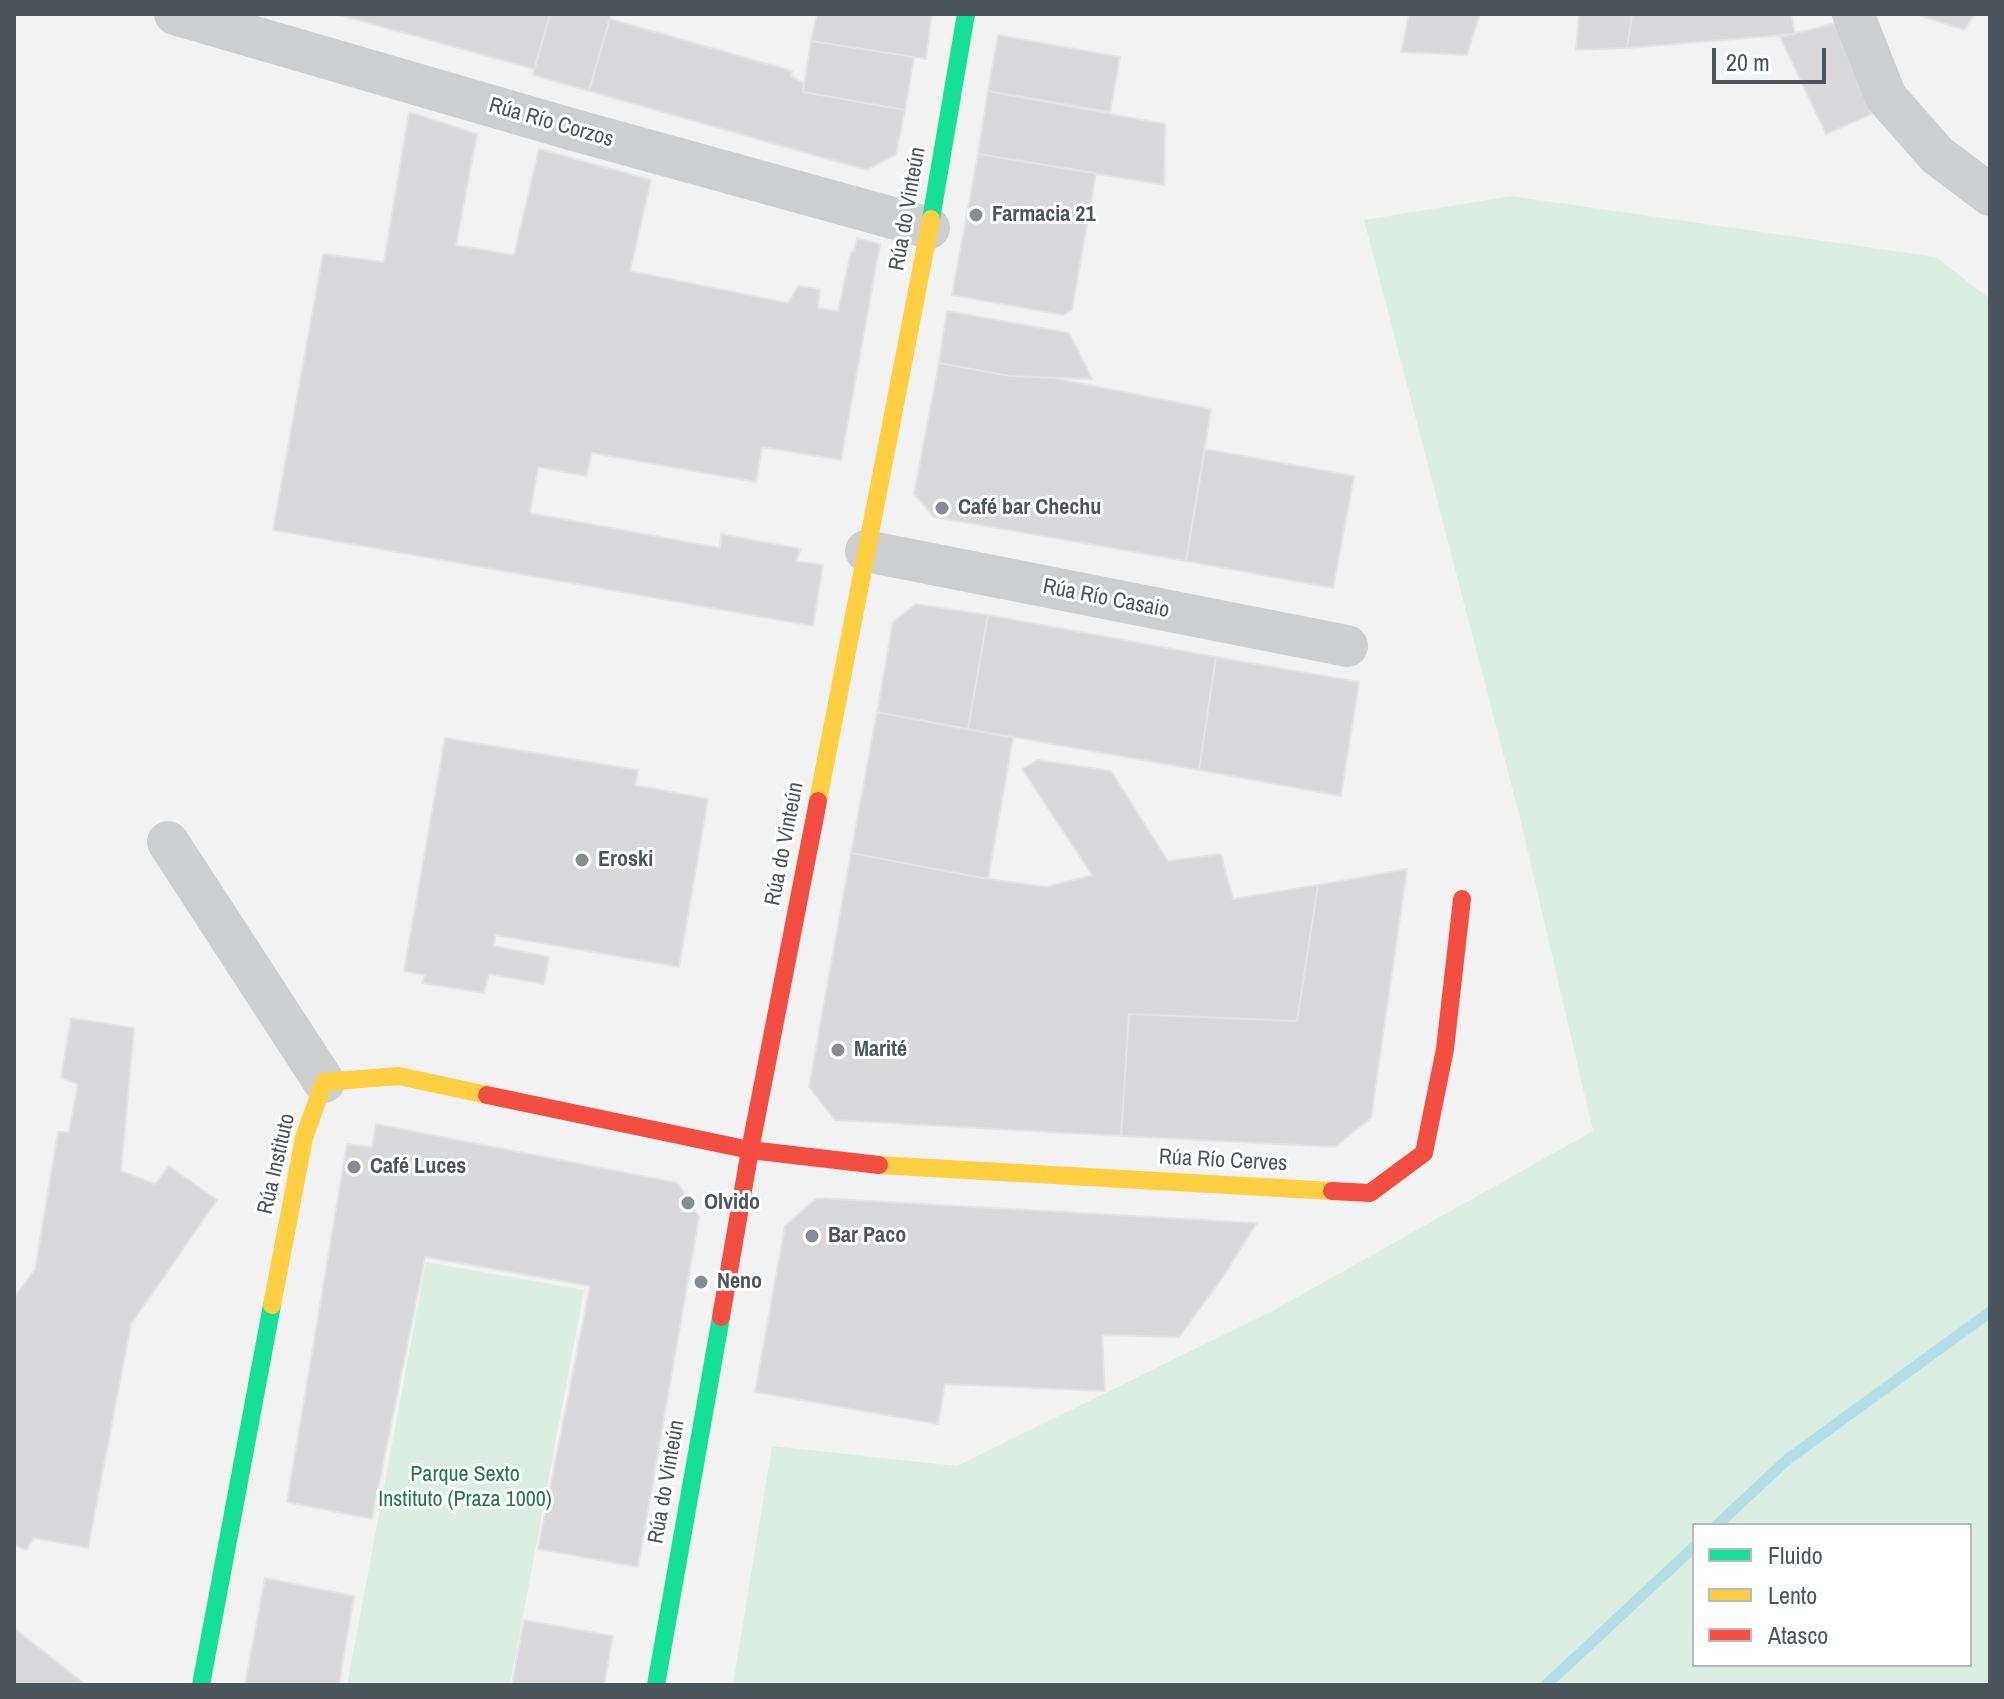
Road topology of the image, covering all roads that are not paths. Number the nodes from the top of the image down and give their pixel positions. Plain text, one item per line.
1 (175, 14) edge
2 (966, 14) edge
3 (1853, 14) edge
4 (1990, 195) edge
5 (929, 228) junction
6 (866, 551) junction
7 (1347, 646) dead end
8 (168, 842) dead end
9 (1462, 899) dead end
10 (324, 1082) junction
11 (750, 1150) junction
12 (201, 1685) edge
13 (656, 1685) edge

1 - 5 street, Rúa Río Corzos
2 - 5 street, Rúa do Vinteún
3 - 4 street
5 - 6 street, Rúa do Vinteún
6 - 7 street, Rúa Río Casaio
6 - 11 street, Rúa do Vinteún
8 - 10 street
9 - 11 street, Rúa Río Cerves
10 - 11 street
10 - 12 street, Rúa Instituto
11 - 13 street, Rúa do Vinteún

